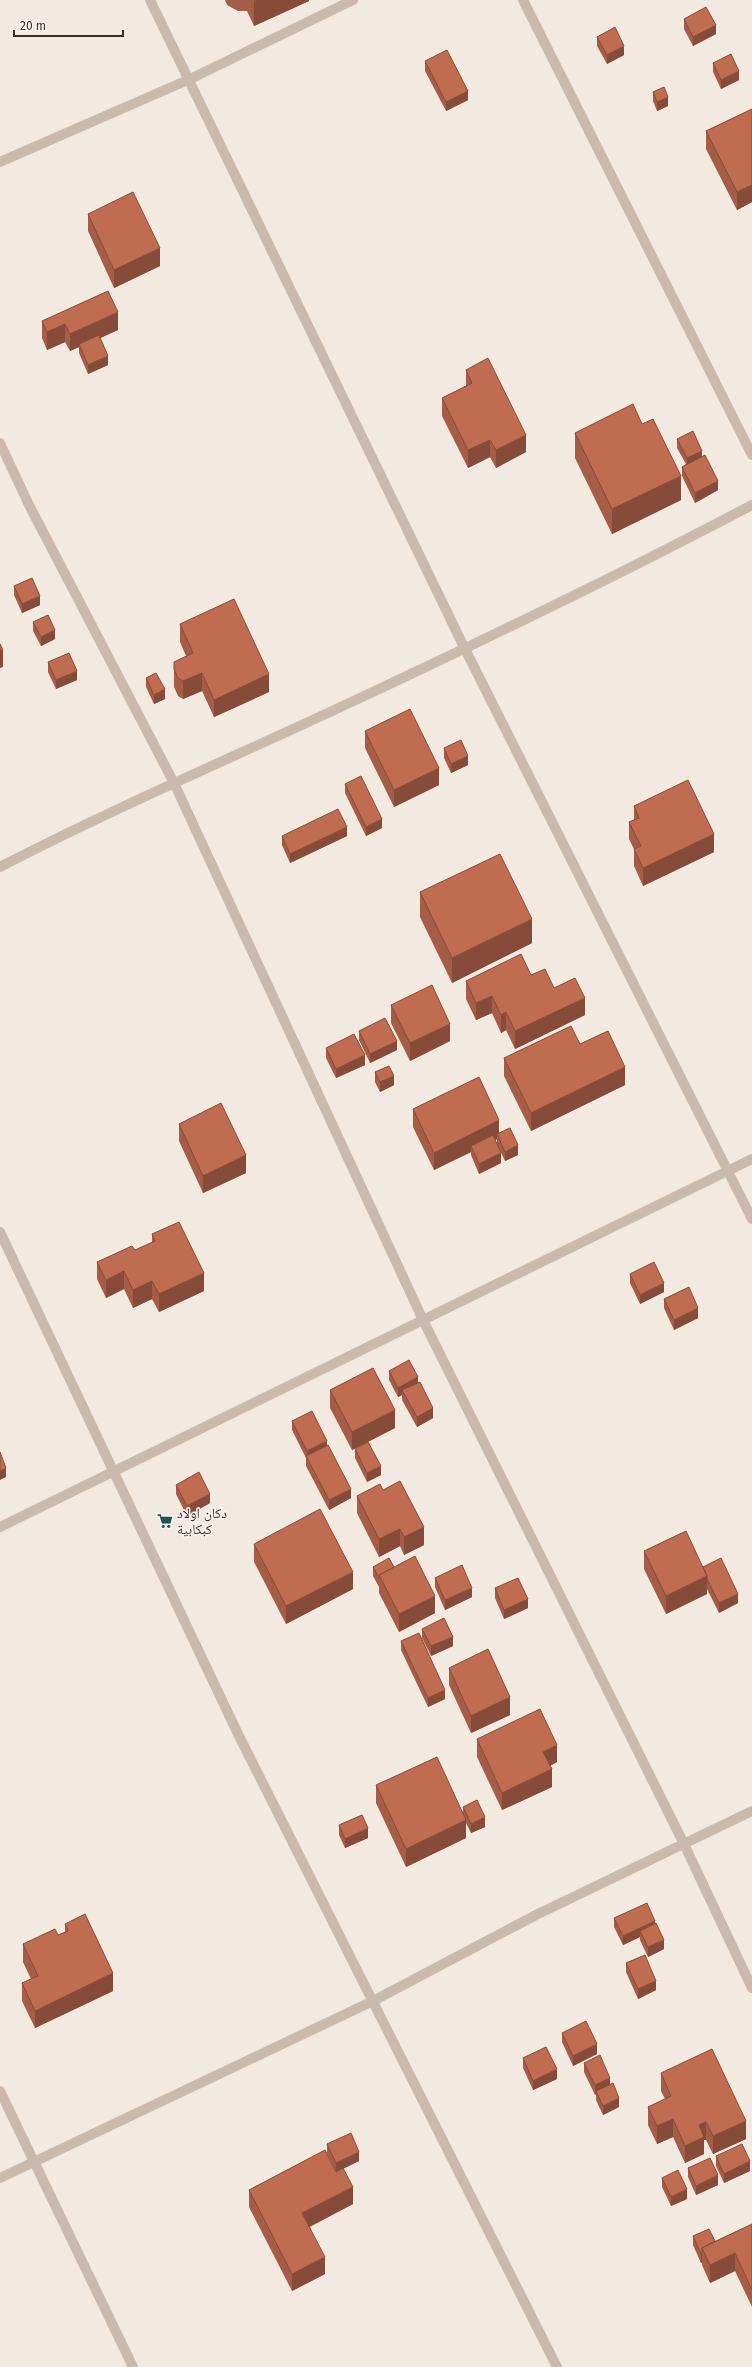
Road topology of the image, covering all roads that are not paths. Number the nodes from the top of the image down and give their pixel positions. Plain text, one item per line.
1 (150, 0) edge
2 (353, 0) edge
3 (523, 0) edge
4 (190, 79) junction
5 (0, 162) edge
6 (0, 443) edge
7 (752, 456) edge
8 (752, 505) edge
9 (465, 649) junction
10 (174, 783) junction
11 (0, 867) edge
12 (752, 1159) edge
13 (727, 1171) junction
14 (752, 1219) edge
15 (0, 1232) edge
16 (423, 1320) junction
17 (113, 1470) junction
18 (0, 1528) edge
19 (752, 1811) edge
20 (684, 1844) junction
21 (752, 1988) edge
22 (373, 2001) junction
23 (0, 2091) edge
24 (34, 2161) junction
25 (0, 2178) edge
26 (133, 2367) edge
27 (556, 2367) edge

1 - 4 street
2 - 4 street
3 - 7 street
4 - 5 street
4 - 9 street
6 - 10 street
8 - 9 street
9 - 10 street
9 - 13 street
10 - 11 street
10 - 16 street
12 - 13 street
13 - 14 street
13 - 16 street
15 - 17 street
16 - 17 street
16 - 20 street
17 - 18 street
17 - 22 street
19 - 20 street
20 - 21 street
20 - 22 street
22 - 24 street
22 - 27 street
23 - 24 street
24 - 25 street
24 - 26 street

